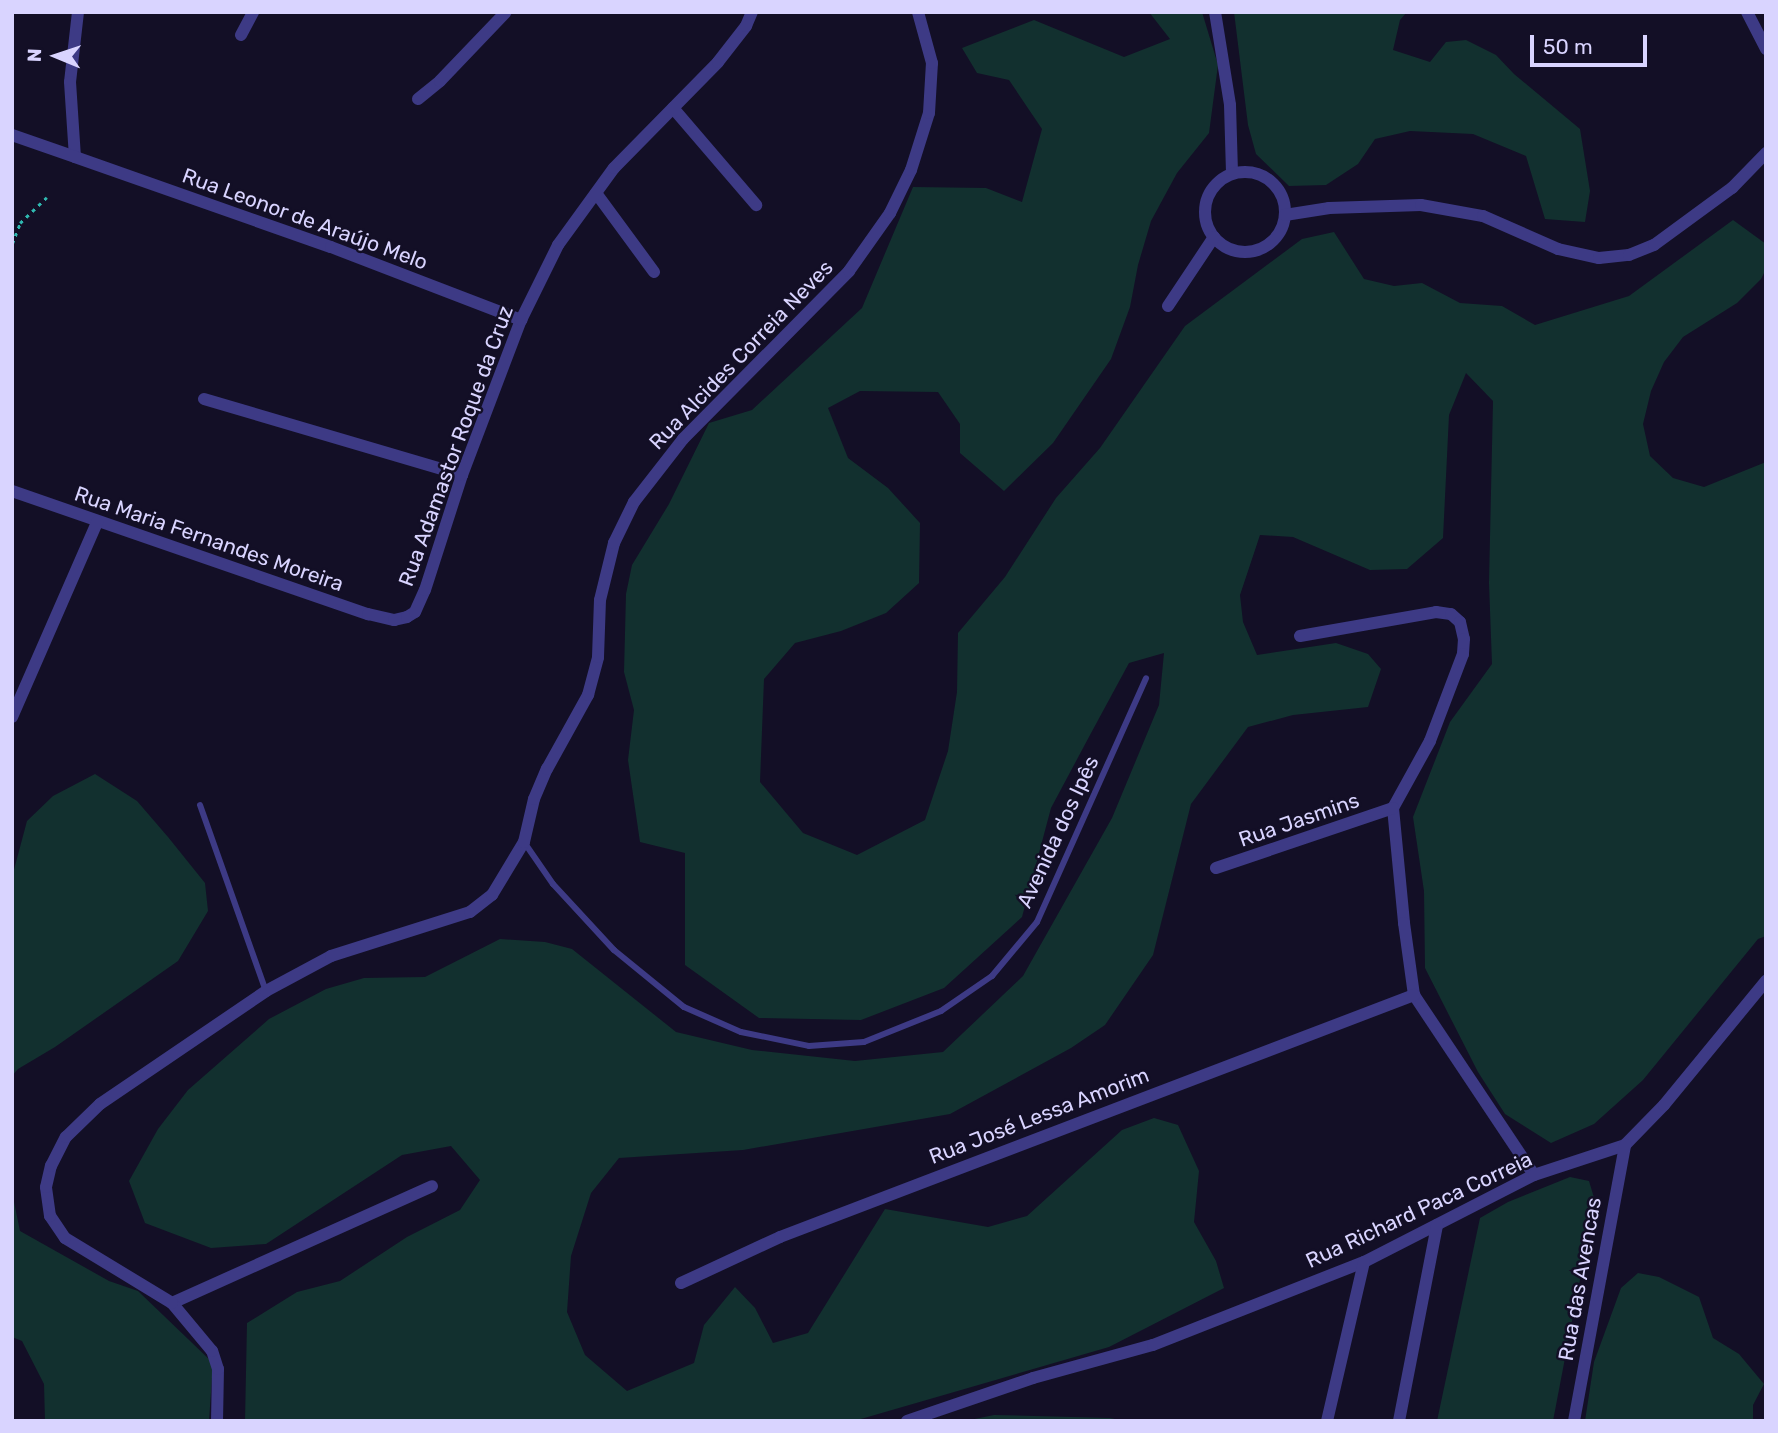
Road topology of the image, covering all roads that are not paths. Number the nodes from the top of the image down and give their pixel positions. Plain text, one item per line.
1 (78, 12) edge
2 (253, 12) edge
3 (506, 12) edge
4 (752, 12) edge
5 (918, 12) edge
6 (1215, 12) edge
7 (1747, 12) edge
8 (242, 35) dead end
9 (1766, 50) edge
10 (418, 99) dead end
11 (673, 108) junction
12 (12, 135) edge
13 (1766, 153) edge
14 (75, 157) junction
15 (1231, 173) junction
16 (596, 193) junction
17 (756, 205) dead end
18 (1285, 215) junction
19 (1213, 237) junction
20 (654, 272) dead end
21 (1168, 306) dead end
22 (521, 320) junction
23 (205, 399) dead end
24 (462, 475) junction
25 (12, 491) edge
26 (97, 522) junction
27 (394, 620) joint
28 (1300, 635) dead end
29 (1146, 678) dead end
30 (12, 717) edge
31 (200, 805) dead end
32 (1393, 808) junction
33 (524, 842) junction
34 (1216, 867) dead end
35 (1766, 981) edge
36 (267, 991) junction
37 (1414, 995) junction
38 (1625, 1144) junction
39 (1534, 1175) junction
40 (432, 1186) dead end
41 (1437, 1225) junction
42 (1364, 1262) junction
43 (681, 1283) dead end
44 (172, 1303) junction
45 (217, 1421) edge
46 (907, 1421) edge
47 (1327, 1421) edge
48 (1399, 1421) edge
49 (1574, 1421) edge

1 - 14 street
2 - 8 street
3 - 10 street
4 - 11 street, Rua Adamastor Roque da Cruz
5 - 33 street, Rua Alcides Correia Neves
6 - 15 street
7 - 9 street
11 - 16 street, Rua Adamastor Roque da Cruz
11 - 17 street
12 - 14 street, Rua Leonor de Araújo Melo
13 - 18 street
14 - 22 street, Rua Leonor de Araújo Melo
15 - 18 street
15 - 19 street
16 - 20 street
16 - 22 street, Rua Adamastor Roque da Cruz
18 - 19 street
19 - 21 street
22 - 24 street, Rua Adamastor Roque da Cruz
23 - 24 street
24 - 27 street, Rua Adamastor Roque da Cruz
25 - 26 street, Rua Maria Fernandes Moreira
26 - 27 street, Rua Maria Fernandes Moreira
26 - 30 street
28 - 32 street
29 - 33 lane, Avenida dos Ipês
31 - 36 lane
32 - 34 street, Rua Jasmins
32 - 37 street
33 - 36 street, Rua Alcides Correia Neves
35 - 38 street, Rua Richard Paca Correia
36 - 44 street, Rua Alcides Correia Neves
37 - 39 street
37 - 43 street, Rua José Lessa Amorim
38 - 39 street, Rua Richard Paca Correia
38 - 49 street, Rua das Avencas
39 - 41 street, Rua Richard Paca Correia
40 - 44 street
41 - 42 street, Rua Richard Paca Correia
41 - 48 street
42 - 46 street, Rua Richard Paca Correia
42 - 47 street
44 - 45 street, Rua Alcides Correia Neves

